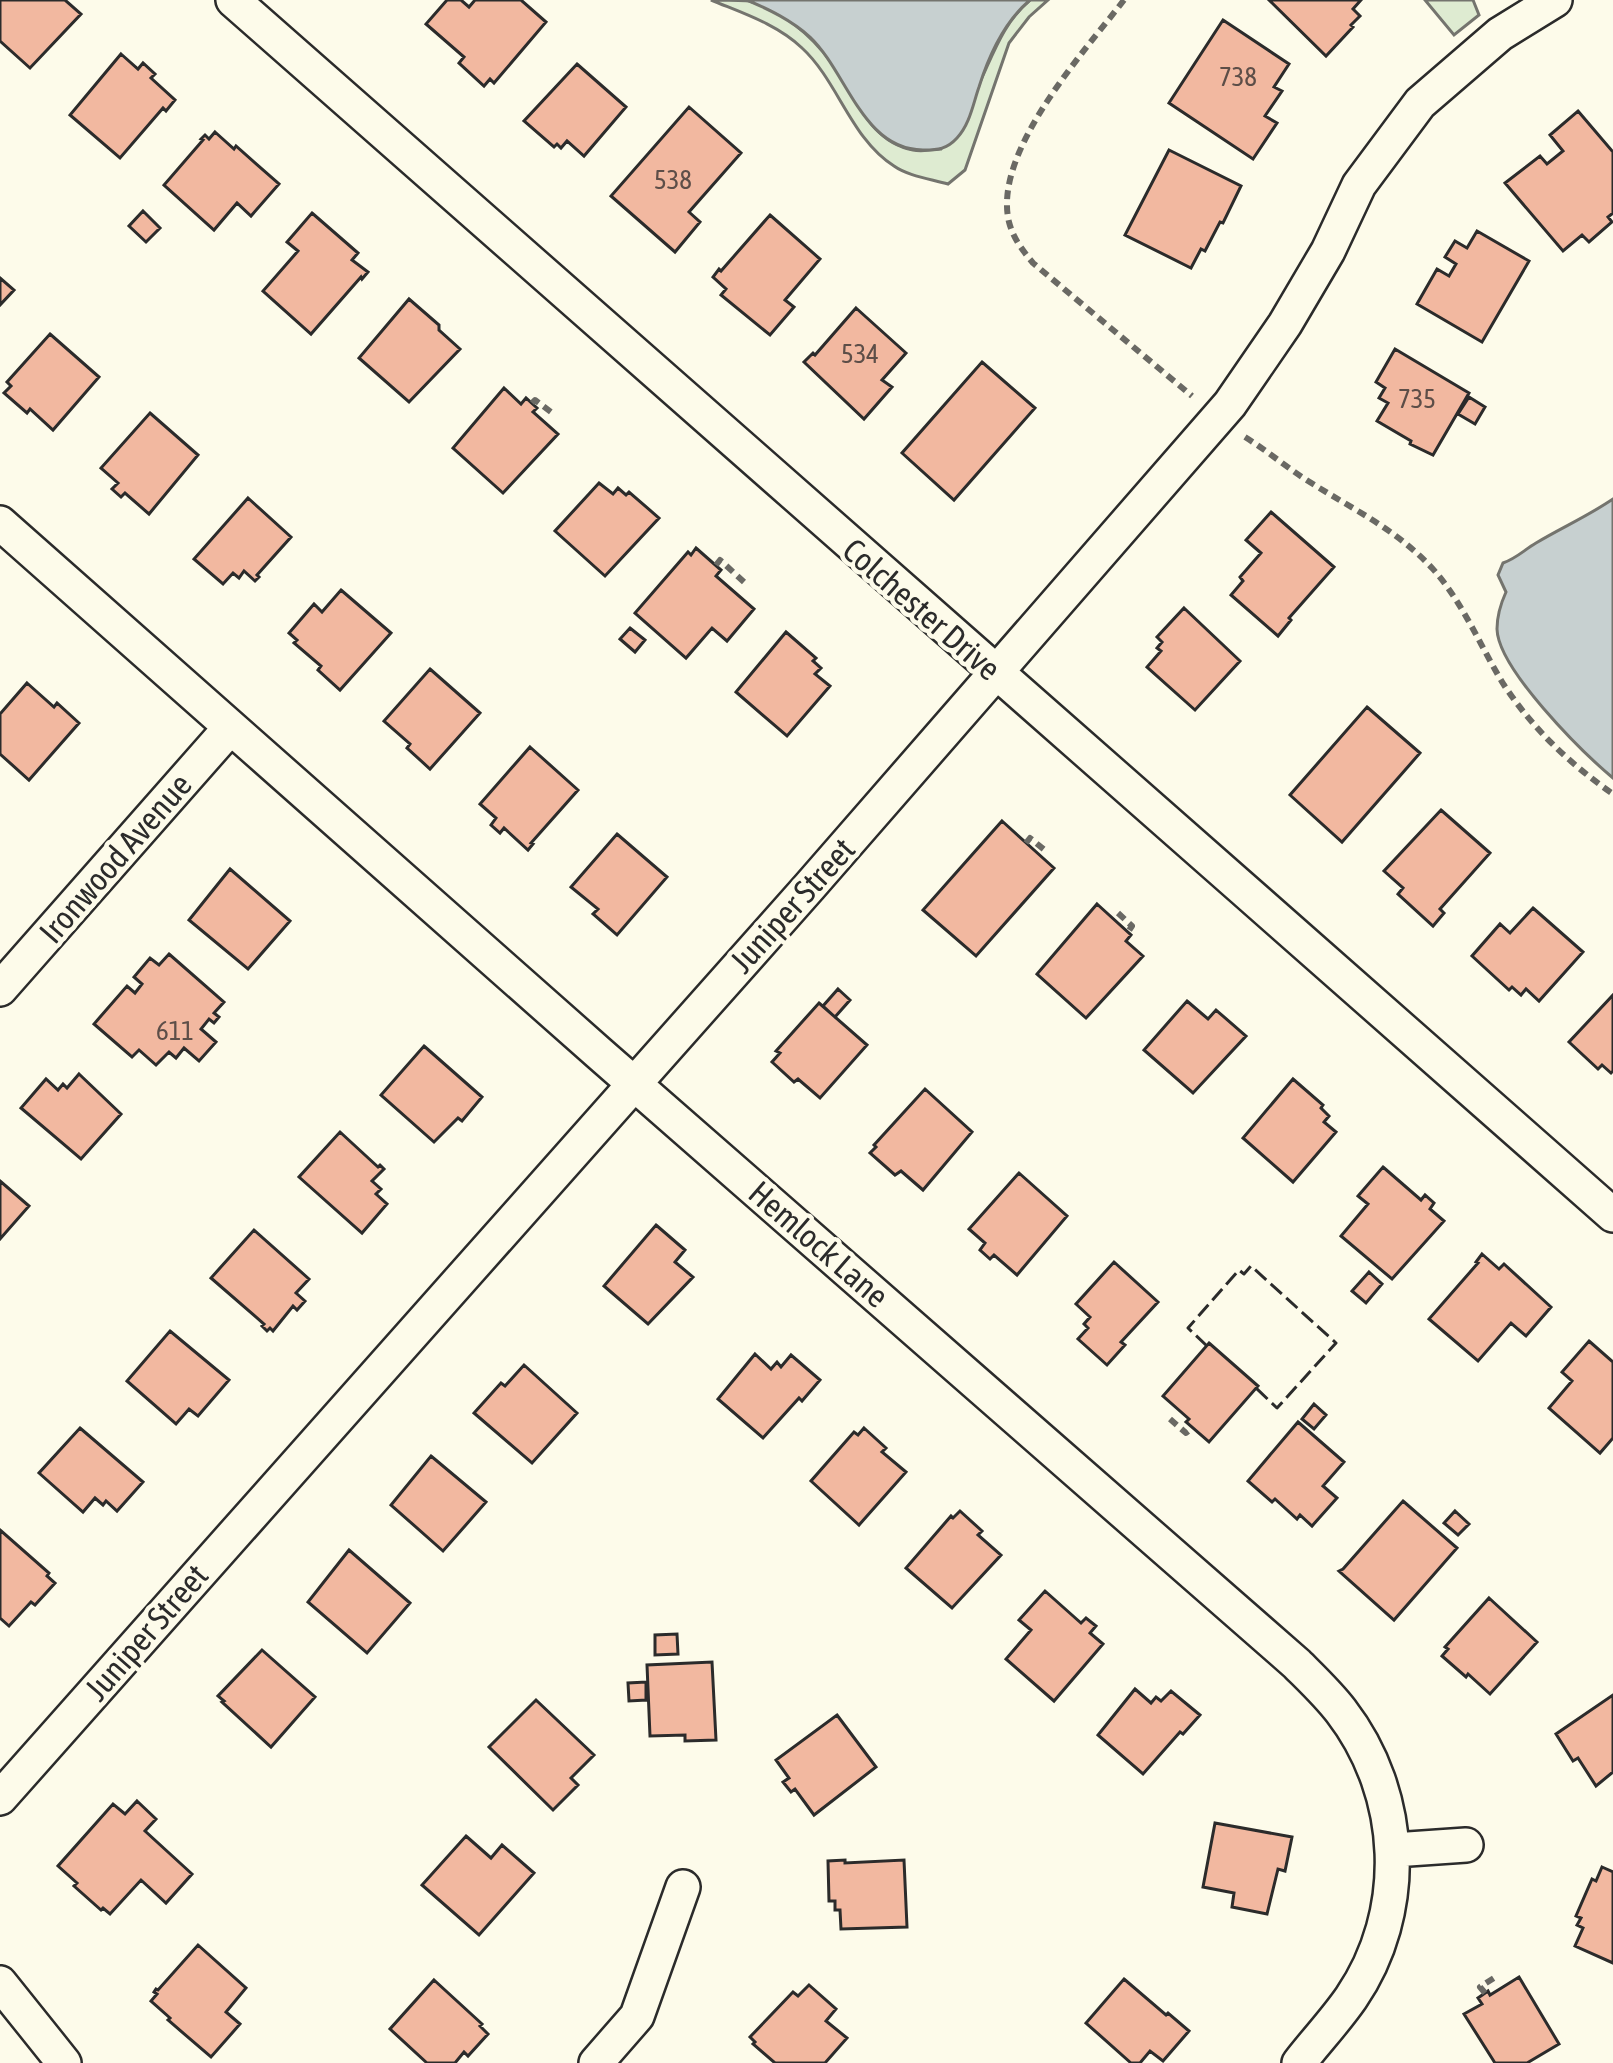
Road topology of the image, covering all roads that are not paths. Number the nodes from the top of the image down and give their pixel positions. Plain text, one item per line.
1 (233, 0) edge
2 (1555, 0) edge
3 (0, 523) edge
4 (995, 673) junction
5 (230, 728) junction
6 (0, 989) edge
7 (633, 1082) junction
8 (1613, 1215) edge
9 (0, 1798) edge
10 (1466, 1845) dead end
11 (1394, 1850) junction
12 (683, 1887) dead end
13 (0, 1983) edge
14 (64, 2063) edge
15 (596, 2063) edge
16 (1298, 2063) edge

1 - 4 street, Colchester Drive
2 - 4 street, Juniper Street
3 - 5 street, Hemlock Lane
4 - 7 street, Juniper Street
4 - 8 street, Colchester Drive
5 - 6 street, Ironwood Avenue
5 - 7 street, Hemlock Lane
7 - 9 street, Juniper Street
7 - 11 street, Hemlock Lane
10 - 11 street
11 - 16 street, Hemlock Lane
12 - 15 street
13 - 14 street

